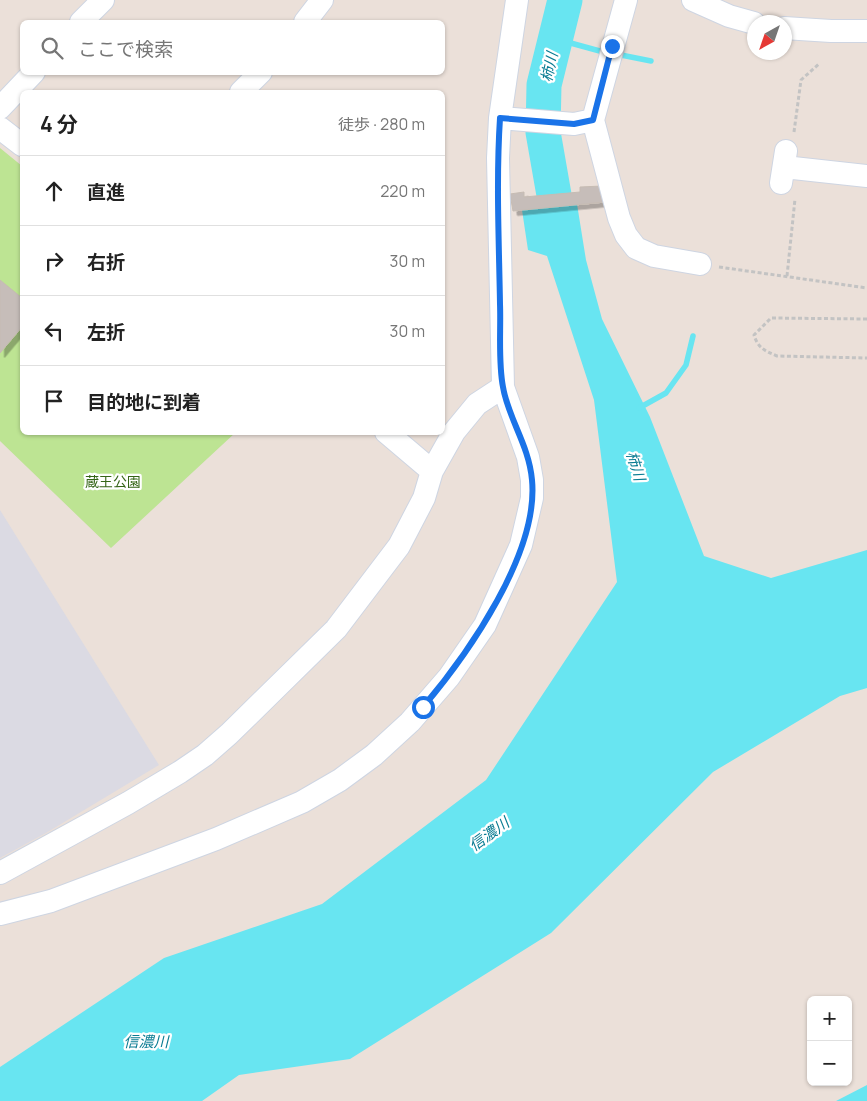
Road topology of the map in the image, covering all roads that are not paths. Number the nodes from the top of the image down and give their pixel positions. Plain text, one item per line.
1 (102, 0) edge
2 (322, 0) edge
3 (517, 0) edge
4 (626, 0) edge
5 (693, 0) edge
6 (83, 20) edge
7 (307, 20) edge
8 (747, 21) edge
9 (792, 29) edge
10 (867, 31) edge
11 (31, 75) edge
12 (258, 75) edge
13 (243, 90) edge
14 (0, 108) edge
15 (507, 119) junction
16 (583, 122) junction
17 (0, 128) edge
18 (20, 143) edge
19 (784, 167) road end
20 (867, 176) edge
21 (700, 264) road end
22 (503, 387) junction
23 (390, 435) edge
24 (432, 471) junction
25 (0, 873) edge
26 (0, 914) edge

1 - 6 street
2 - 7 street
3 - 15 street
4 - 16 street
5 - 8 street
9 - 10 street
11 - 14 street
12 - 13 street
15 - 16 street
15 - 22 street
16 - 21 street
17 - 18 street
19 - 20 street
22 - 24 street
22 - 26 street
23 - 24 street
24 - 25 street

